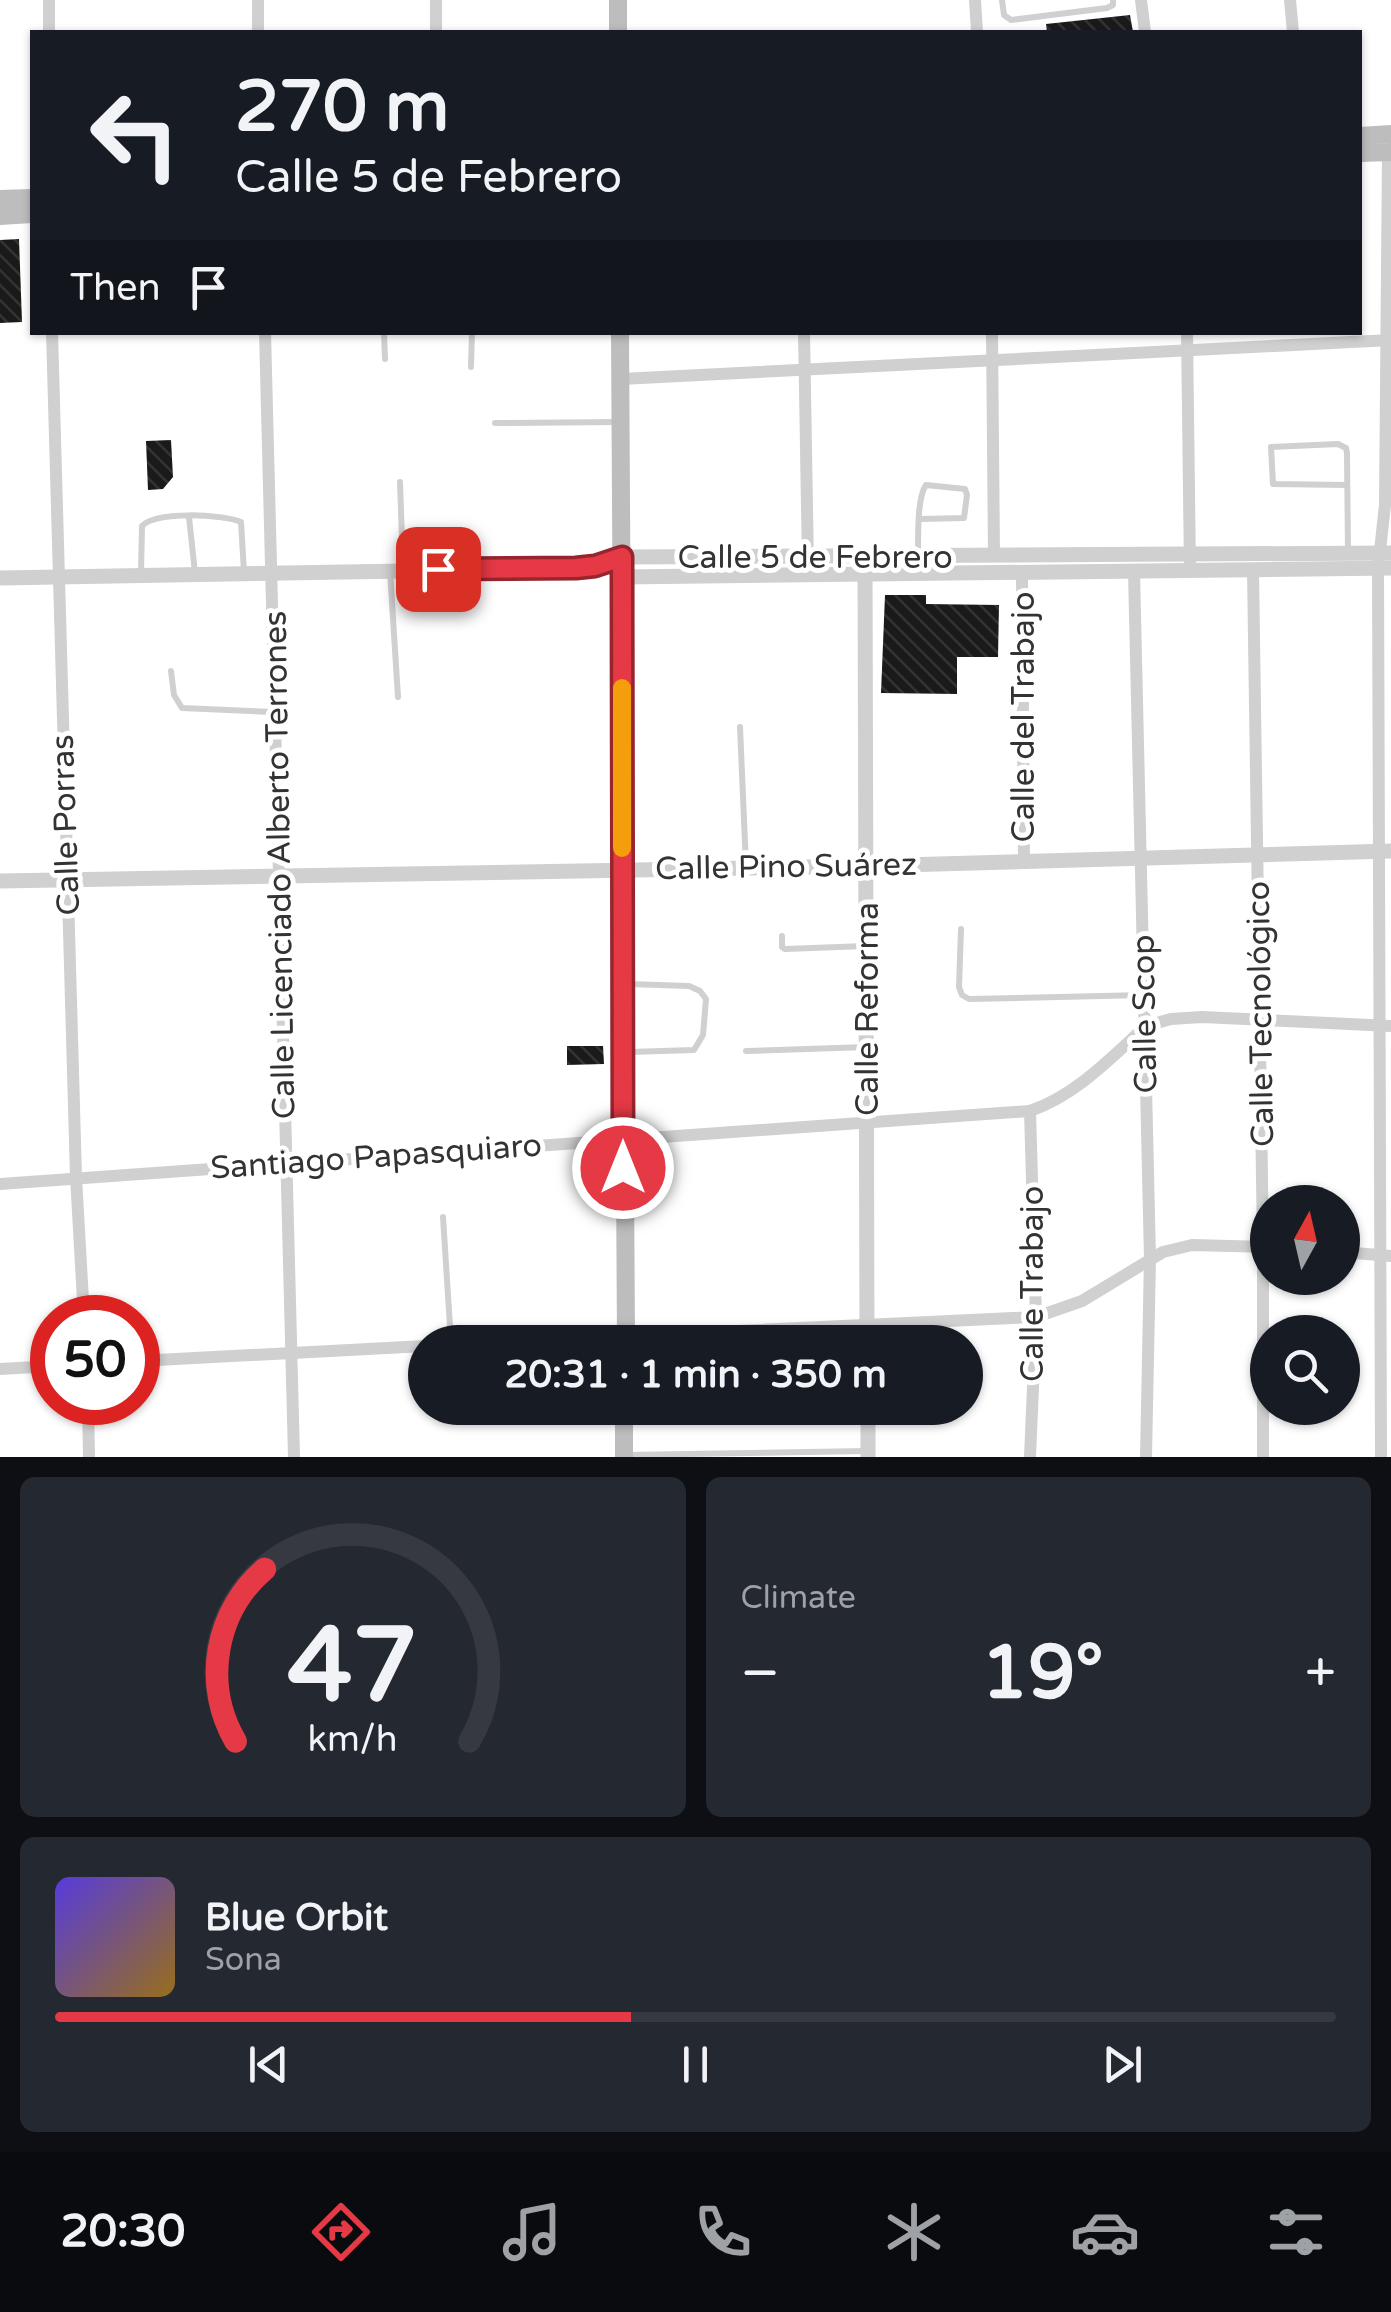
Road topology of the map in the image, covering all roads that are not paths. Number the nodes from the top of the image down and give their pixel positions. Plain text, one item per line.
1 (49, 0) edge
2 (258, 0) edge
3 (436, 0) edge
4 (618, 0) edge
5 (975, 0) edge
6 (1002, 0) edge
7 (1113, 0) edge
8 (1141, 0) edge
9 (1290, 0) edge
10 (49, 30) edge
11 (258, 30) edge
12 (436, 30) edge
13 (618, 30) edge
14 (977, 30) edge
15 (1145, 30) edge
16 (1293, 30) edge
17 (1362, 137) edge
18 (1390, 146) edge
19 (1362, 153) edge
20 (30, 198) edge
21 (0, 199) edge
22 (30, 214) edge
23 (0, 216) edge
24 (1389, 219) edge
25 (52, 335) edge
26 (265, 335) edge
27 (384, 335) edge
28 (472, 335) edge
29 (620, 335) edge
30 (804, 335) edge
31 (992, 335) edge
32 (1186, 335) edge
33 (1388, 340) edge
34 (1187, 352) junction
35 (385, 359) dead end
36 (992, 361) junction
37 (470, 366) dead end
38 (805, 370) junction
39 (620, 379) junction
40 (621, 422) junction
41 (494, 424) dead end
42 (400, 482) dead end
43 (1347, 485) junction
44 (189, 517) junction
45 (920, 518) junction
46 (1348, 554) junction
47 (808, 556) junction
48 (864, 556) junction
49 (918, 556) junction
50 (994, 556) junction
51 (622, 557) junction
52 (1384, 561) edge
53 (1190, 563) junction
54 (397, 570) junction
55 (1253, 570) junction
56 (244, 572) junction
57 (272, 572) junction
58 (1134, 572) junction
59 (195, 573) junction
60 (1022, 573) junction
61 (140, 574) junction
62 (808, 574) junction
63 (865, 574) junction
64 (918, 574) junction
65 (58, 576) junction
66 (622, 577) junction
67 (0, 578) edge
68 (172, 670) dead end
69 (398, 697) dead end
70 (275, 712) junction
71 (740, 727) dead end
72 (1385, 852) edge
73 (1258, 855) junction
74 (1142, 859) junction
75 (1024, 862) junction
76 (867, 866) junction
77 (746, 867) junction
78 (622, 869) junction
79 (279, 874) junction
80 (67, 879) junction
81 (0, 881) edge
82 (961, 929) dead end
83 (782, 936) dead end
84 (1385, 944) edge
85 (867, 946) junction
86 (622, 984) junction
87 (1145, 995) junction
88 (1260, 1019) junction
89 (1146, 1026) junction
90 (1385, 1026) edge
91 (868, 1047) junction
92 (622, 1052) junction
93 (746, 1052) dead end
94 (1030, 1111) junction
95 (868, 1121) junction
96 (622, 1138) junction
97 (286, 1164) junction
98 (76, 1178) junction
99 (0, 1184) edge
100 (1264, 1185) edge
101 (444, 1217) dead end
102 (1250, 1246) edge
103 (1360, 1254) edge
104 (1386, 1256) edge
105 (1150, 1258) junction
106 (83, 1295) edge
107 (1264, 1295) edge
108 (1036, 1318) junction
109 (450, 1325) edge
110 (626, 1325) edge
111 (867, 1325) edge
112 (962, 1325) edge
113 (408, 1347) edge
114 (291, 1353) junction
115 (160, 1361) edge
116 (30, 1367) edge
117 (0, 1369) edge
118 (88, 1425) edge
119 (624, 1425) edge
120 (868, 1425) edge
121 (868, 1454) edge
122 (624, 1456) edge
123 (89, 1457) edge
124 (294, 1457) edge
125 (1030, 1457) edge
126 (1146, 1457) edge
127 (1262, 1457) edge
128 (1382, 1457) edge

1 - 10 street
2 - 11 street
3 - 12 street
4 - 13 main road
5 - 14 street
6 - 7 lane
8 - 15 street
9 - 16 street
17 - 18 main road
18 - 19 main road
18 - 24 street
20 - 21 main road
22 - 23 main road
24 - 33 street
25 - 65 street, Calle Porras
26 - 57 street, Calle Licenciado Alberto Terrones
27 - 35 lane
28 - 37 lane
29 - 39 main road
30 - 38 street
31 - 36 street
32 - 34 street
33 - 34 street
33 - 52 street
34 - 36 street
34 - 53 street
36 - 38 street
36 - 50 street
38 - 39 street
38 - 47 street
39 - 40 main road
40 - 41 lane
40 - 51 main road
42 - 54 lane
43 - 43 lane
43 - 46 lane
44 - 56 lane
44 - 59 lane
44 - 61 lane
45 - 45 lane
45 - 49 lane
46 - 52 street, Calle 5 de Febrero
46 - 53 street, Calle 5 de Febrero
47 - 48 street, Calle 5 de Febrero
47 - 51 street, Calle 5 de Febrero
47 - 62 street
48 - 49 street, Calle 5 de Febrero
48 - 63 street, Calle Reforma
49 - 50 street, Calle 5 de Febrero
49 - 64 lane
50 - 53 street, Calle 5 de Febrero
51 - 54 street, Calle 5 de Febrero
51 - 66 main road
52 - 55 street, Calle 5 de Febrero
52 - 72 street
53 - 55 street, Calle 5 de Febrero
53 - 58 street, Calle 5 de Febrero
54 - 57 street, Calle 5 de Febrero
54 - 69 lane
55 - 73 street, Calle Tecnológico
56 - 57 street, Calle 5 de Febrero
56 - 59 street, Calle 5 de Febrero
57 - 70 street, Calle Licenciado Alberto Terrones
58 - 60 street, Calle 5 de Febrero
58 - 74 street, Calle Scop
59 - 61 street, Calle 5 de Febrero
60 - 64 street, Calle 5 de Febrero
60 - 75 street, Calle del Trabajo
61 - 65 street, Calle 5 de Febrero
62 - 63 street, Calle 5 de Febrero
62 - 66 street, Calle 5 de Febrero
63 - 64 street, Calle 5 de Febrero
63 - 76 street, Calle Reforma
65 - 67 street, Calle 5 de Febrero
65 - 80 street, Calle Porras
66 - 78 main road
68 - 70 lane
70 - 79 street, Calle Licenciado Alberto Terrones
71 - 77 lane
72 - 73 street, Calle Pino Suárez
72 - 84 street
73 - 74 street, Calle Pino Suárez
73 - 88 street, Calle Tecnológico
74 - 75 street, Calle Pino Suárez
74 - 87 street, Calle Scop
75 - 76 street, Calle Pino Suárez
76 - 77 street, Calle Pino Suárez
76 - 85 street, Calle Reforma
77 - 78 street, Calle Pino Suárez
78 - 79 street, Calle Pino Suárez
78 - 86 main road
79 - 80 street, Calle Pino Suárez
79 - 97 street, Calle Licenciado Alberto Terrones
80 - 81 street, Calle Pino Suárez
80 - 98 street, Calle Porras
82 - 87 lane
83 - 85 lane
84 - 90 street
85 - 91 street, Calle Reforma
86 - 92 main road
86 - 92 lane
87 - 89 street, Calle Scop
88 - 89 street
88 - 90 street
88 - 100 street, Calle Tecnológico
89 - 94 street, Santiago Papasquiaro
89 - 105 street, Calle Scop
90 - 104 street
91 - 93 lane
91 - 95 street, Calle Reforma
92 - 96 main road
94 - 95 street, Santiago Papasquiaro
94 - 108 street, Calle Trabajo
95 - 96 street, Santiago Papasquiaro
95 - 111 street, Calle Reforma
96 - 97 street, Santiago Papasquiaro
96 - 110 main road
97 - 98 street, Santiago Papasquiaro
97 - 114 street, Calle Licenciado Alberto Terrones
98 - 99 street, Santiago Papasquiaro
98 - 106 street, Calle Porras
101 - 109 lane
102 - 105 street
103 - 104 street
104 - 128 street
105 - 108 street
105 - 126 street, Calle Scop
107 - 127 street, Calle Tecnológico
108 - 112 street
108 - 125 street, Calle Trabajo
113 - 114 street
114 - 115 street
114 - 124 street, Calle Licenciado Alberto Terrones
116 - 117 street
118 - 123 street
119 - 122 main road
120 - 121 street
121 - 122 lane

